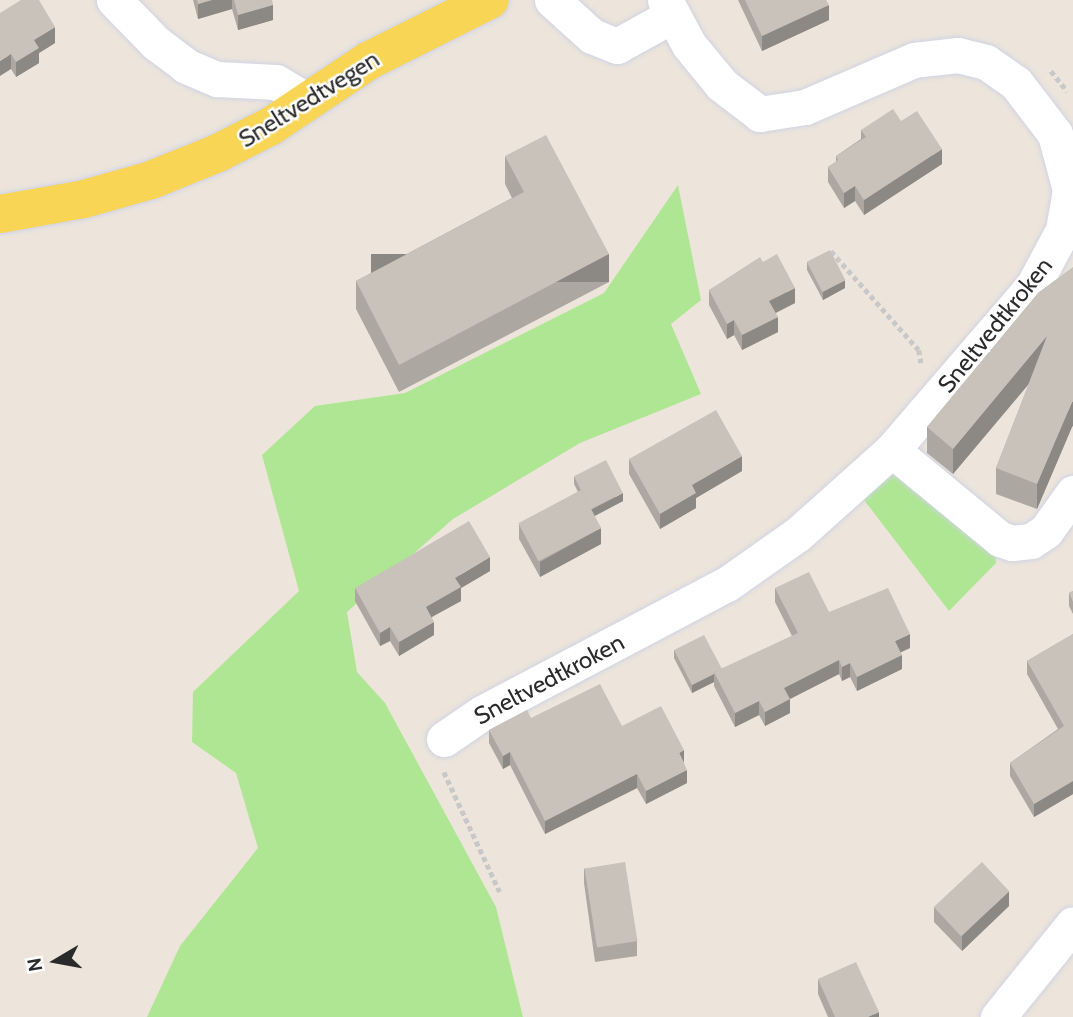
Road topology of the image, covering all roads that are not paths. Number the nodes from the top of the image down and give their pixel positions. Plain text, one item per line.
1 (114, 0) edge
2 (490, 0) edge
3 (552, 0) edge
4 (668, 8) edge
5 (308, 101) junction
6 (0, 214) edge
7 (892, 450) junction
8 (1073, 493) edge
9 (444, 739) road end
10 (1073, 924) edge
11 (998, 1017) edge

1 - 5 street
2 - 5 main road, Sneltvedtvegen
3 - 4 street
4 - 7 street, Sneltvedtkroken
5 - 6 main road, Sneltvedtvegen
7 - 8 street
7 - 9 street, Sneltvedtkroken
10 - 11 street

